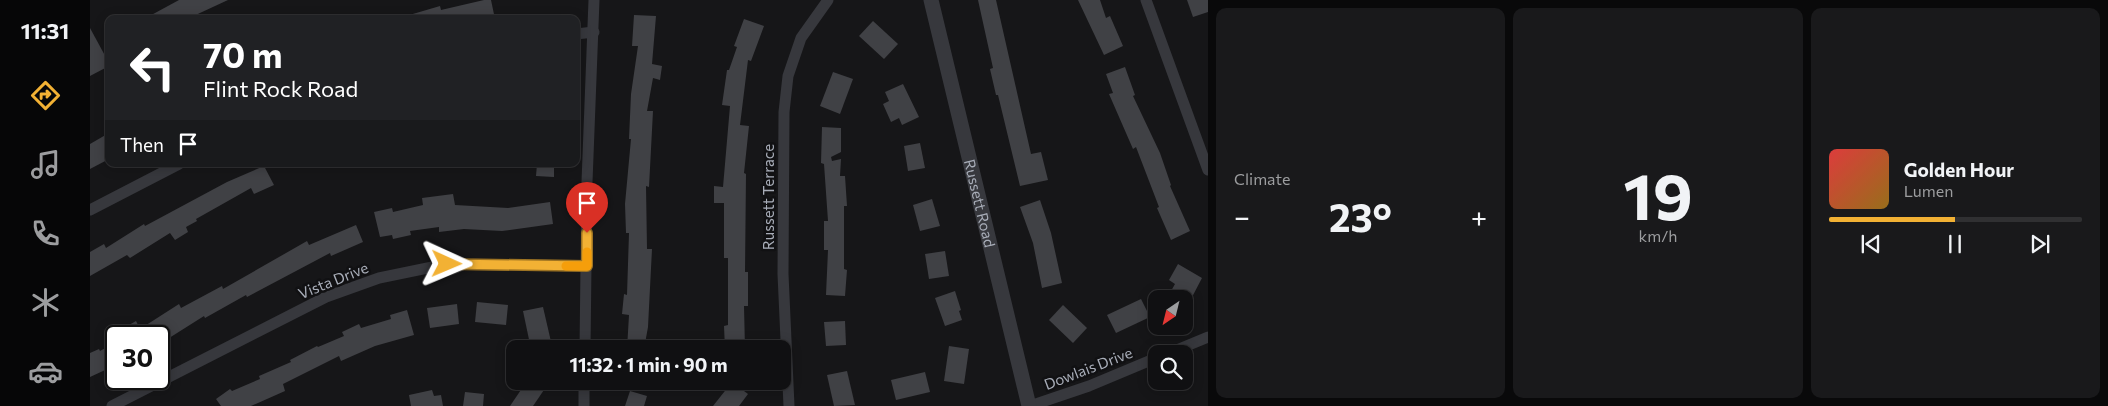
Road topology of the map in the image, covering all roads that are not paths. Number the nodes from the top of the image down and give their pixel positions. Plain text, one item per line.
1 (594, 0) edge
2 (828, 0) edge
3 (931, 0) edge
4 (1146, 0) edge
5 (594, 32) junction
6 (580, 34) edge
7 (173, 167) edge
8 (1208, 170) edge
9 (90, 210) edge
10 (587, 266) junction
11 (1208, 337) edge
12 (585, 340) edge
13 (1189, 345) edge
14 (1148, 361) edge
15 (584, 390) edge
16 (112, 406) edge
17 (584, 406) edge
18 (789, 406) edge
19 (1029, 406) edge

1 - 5 street
2 - 18 street, Russett Terrace
3 - 19 street, Russett Road
4 - 8 street
5 - 6 street
5 - 10 street
7 - 9 street
10 - 12 street
10 - 16 street, Vista Drive
11 - 13 street
14 - 19 street, Dowlais Drive
15 - 17 street

